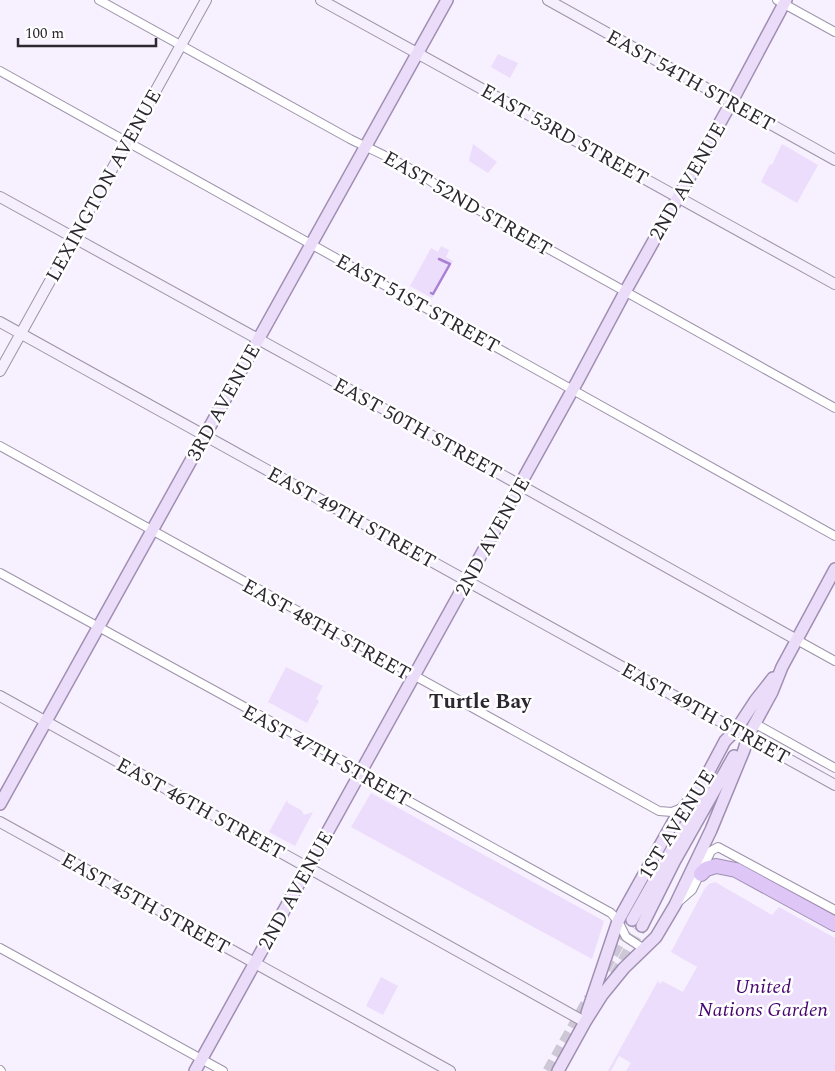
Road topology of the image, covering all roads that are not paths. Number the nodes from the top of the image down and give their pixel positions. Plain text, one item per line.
1 (99, 0) edge
2 (206, 0) edge
3 (322, 0) edge
4 (446, 0) edge
5 (548, 0) edge
6 (782, 1) edge
7 (835, 32) edge
8 (180, 45) junction
9 (417, 53) junction
10 (0, 71) edge
11 (731, 103) junction
12 (127, 142) junction
13 (365, 146) junction
14 (835, 160) edge
15 (677, 197) junction
16 (0, 198) edge
17 (74, 238) junction
18 (311, 244) junction
19 (835, 284) edge
20 (625, 292) junction
21 (0, 322) edge
22 (20, 334) junction
23 (258, 339) junction
24 (0, 371) edge
25 (573, 390) junction
26 (835, 408) edge
27 (204, 436) junction
28 (0, 446) edge
29 (520, 485) junction
30 (151, 531) junction
31 (835, 536) edge
32 (835, 569) edge
33 (0, 573) edge
34 (467, 581) junction
35 (98, 626) junction
36 (797, 640) junction
37 (835, 661) edge
38 (782, 667) junction
39 (414, 677) junction
40 (0, 696) edge
41 (46, 722) junction
42 (754, 723) junction
43 (736, 730) junction
44 (748, 736) junction
45 (835, 768) edge
46 (361, 772) junction
47 (835, 785) edge
48 (0, 804) edge
49 (683, 807) junction
50 (0, 822) edge
51 (308, 867) junction
52 (701, 874) junction
53 (674, 905) junction
54 (835, 910) edge
55 (618, 920) junction
56 (835, 924) edge
57 (0, 948) edge
58 (644, 949) junction
59 (255, 964) junction
60 (585, 1022) junction
61 (201, 1059) junction
62 (195, 1071) edge
63 (223, 1071) edge
64 (450, 1071) edge
65 (558, 1071) edge

1 - 8 street, EAST 52ND STREET
2 - 8 main road, LEXINGTON AVENUE
3 - 9 main road, EAST 53RD STREET
4 - 9 main road, 3RD AVENUE
5 - 11 main road, EAST 54TH STREET
6 - 7 street
6 - 11 main road, 2ND AVENUE
8 - 12 main road, LEXINGTON AVENUE
8 - 13 street, EAST 52ND STREET
9 - 13 main road, 3RD AVENUE
9 - 15 main road, EAST 53RD STREET
10 - 12 street, EAST 51ST STREET
11 - 14 main road, EAST 54TH STREET
11 - 15 main road, 2ND AVENUE
12 - 17 main road, LEXINGTON AVENUE
12 - 18 street, EAST 51ST STREET
13 - 18 main road, 3RD AVENUE
13 - 20 street, EAST 52ND STREET
15 - 19 main road, EAST 53RD STREET
15 - 20 main road, 2ND AVENUE
16 - 17 main road, EAST 50TH STREET
17 - 22 main road, LEXINGTON AVENUE
17 - 23 main road, EAST 50TH STREET
18 - 23 main road, 3RD AVENUE
18 - 25 street, EAST 51ST STREET
20 - 25 main road, 2ND AVENUE
20 - 26 street, EAST 52ND STREET
21 - 22 main road, EAST 49TH STREET
22 - 24 main road, LEXINGTON AVENUE
22 - 27 main road, EAST 49TH STREET
23 - 27 main road, 3RD AVENUE
23 - 29 main road, EAST 50TH STREET
25 - 29 main road, 2ND AVENUE
25 - 31 street, EAST 51ST STREET
27 - 30 main road, 3RD AVENUE
27 - 34 main road, EAST 49TH STREET
28 - 30 street, EAST 48TH STREET
29 - 34 main road, 2ND AVENUE
29 - 36 main road, EAST 50TH STREET
30 - 35 main road, 3RD AVENUE
30 - 39 street, EAST 48TH STREET
32 - 36 main road, 1ST AVENUE
33 - 35 street, EAST 47TH STREET
34 - 39 main road, 2ND AVENUE
34 - 43 main road, EAST 49TH STREET
35 - 41 main road, 3RD AVENUE
35 - 46 street, EAST 47TH STREET
36 - 37 street, EAST 50TH STREET
36 - 38 main road, 1ST AVENUE
38 - 42 main road, 1ST AVENUE
38 - 43 main road, 1ST AVENUE
39 - 46 main road, 2ND AVENUE
39 - 49 street, EAST 48TH STREET
40 - 41 main road, EAST 46TH STREET
41 - 48 main road, 3RD AVENUE
41 - 51 main road, EAST 46TH STREET
42 - 44 main road, 1ST AVENUE
42 - 45 street
43 - 44 main road, EAST 49TH STREET
43 - 44 main road
43 - 49 main road, 1ST AVENUE
44 - 47 main road, EAST 49TH STREET
44 - 53 main road, 1ST AVENUE
46 - 51 main road, 2ND AVENUE
46 - 55 street, EAST 47TH STREET
49 - 55 main road, 1ST AVENUE
50 - 59 main road, EAST 45TH STREET
51 - 59 main road, 2ND AVENUE
51 - 60 main road, EAST 46TH STREET
52 - 53 street
52 - 54 street
52 - 56 highway
53 - 58 main road, 1ST AVENUE
55 - 58 street, EAST 47TH STREET
55 - 60 main road, 1ST AVENUE
57 - 61 street
58 - 60 main road, 1ST AVENUE
59 - 61 main road, 2ND AVENUE
59 - 64 main road, EAST 45TH STREET
60 - 65 main road, 1ST AVENUE
61 - 62 main road, 2ND AVENUE
61 - 63 street

